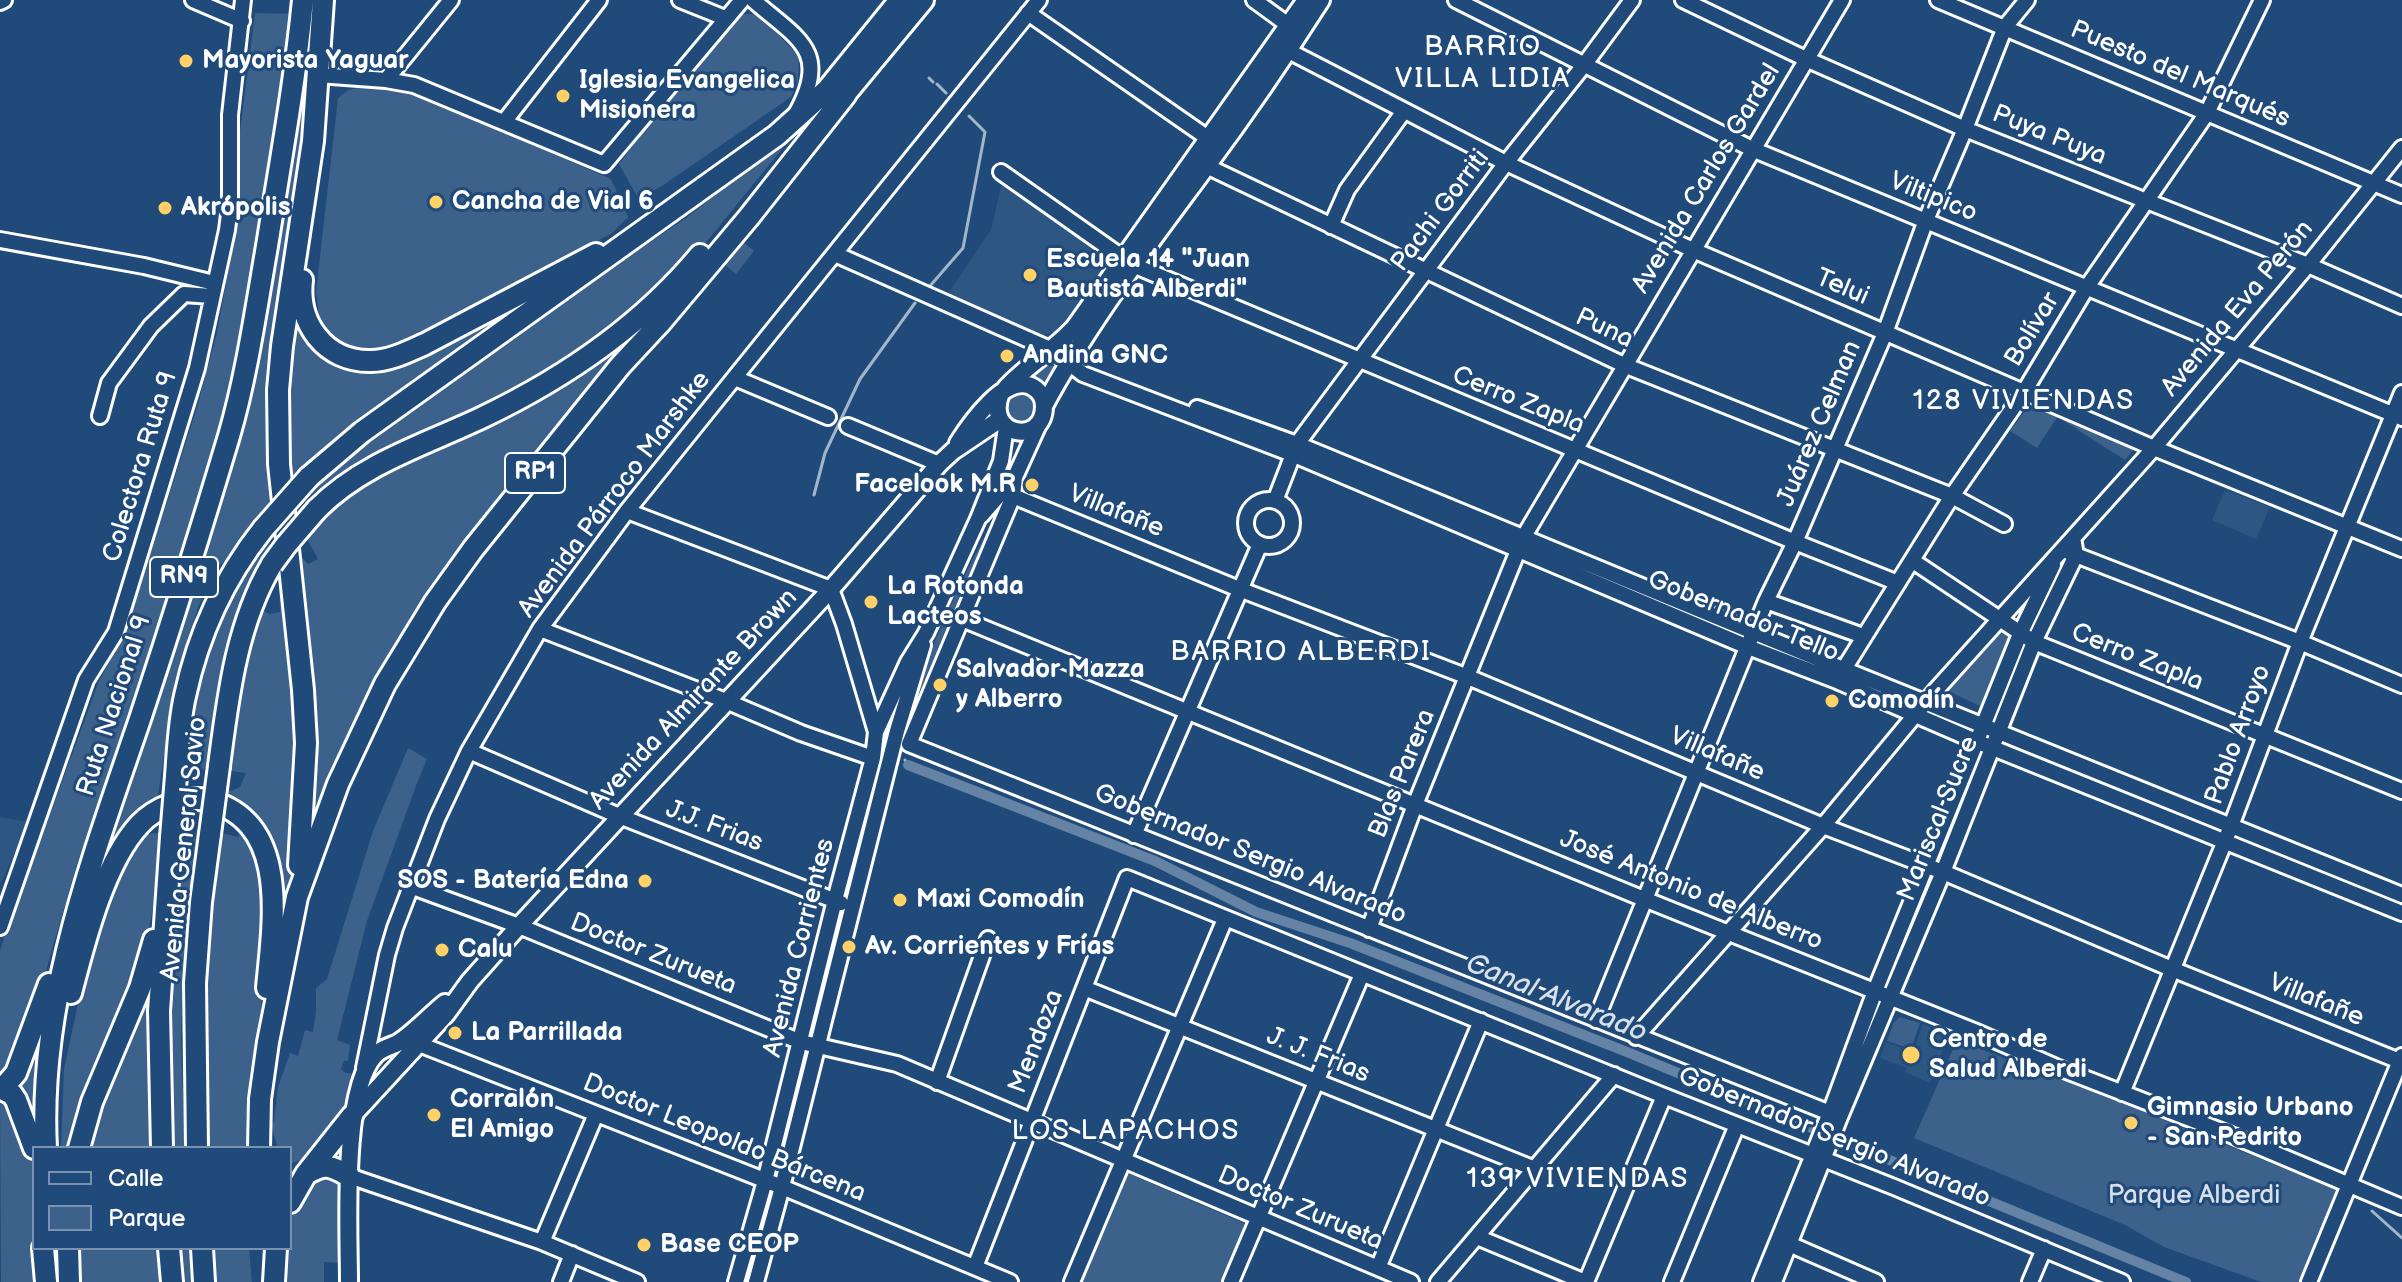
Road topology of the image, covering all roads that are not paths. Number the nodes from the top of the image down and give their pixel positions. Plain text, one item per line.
1 (193, 0) edge
2 (243, 0) edge
3 (303, 0) edge
4 (323, 0) edge
5 (451, 0) edge
6 (599, 0) edge
7 (680, 0) edge
8 (742, 0) edge
9 (753, 0) edge
10 (900, 0) edge
11 (923, 0) edge
12 (1039, 0) edge
13 (1254, 0) edge
14 (1306, 0) edge
15 (1321, 0) edge
16 (1456, 0) edge
17 (1632, 0) edge
18 (1683, 0) edge
19 (1842, 0) edge
20 (1938, 0) edge
21 (2027, 0) edge
22 (2262, 0) edge
23 (1028, 13) junction
24 (725, 18) junction
25 (242, 21) junction
26 (2005, 27) junction
27 (1294, 29) junction
28 (1282, 48) junction
29 (1806, 59) junction
30 (1584, 65) junction
31 (318, 75) junction
32 (386, 80) junction
33 (846, 94) junction
34 (1404, 111) junction
35 (2207, 113) junction
36 (504, 122) junction
37 (792, 123) junction
38 (1965, 129) junction
39 (313, 141) junction
40 (1214, 142) junction
41 (2402, 148) edge
42 (1752, 149) junction
43 (1200, 163) junction
44 (1506, 163) junction
45 (1001, 172) dead end
46 (2374, 183) junction
47 (2402, 195) edge
48 (2148, 201) junction
49 (1926, 220) junction
50 (1331, 226) junction
51 (646, 230) junction
52 (0, 240) edge
53 (1693, 250) junction
54 (835, 254) junction
55 (1128, 261) junction
56 (2308, 265) junction
57 (1426, 272) junction
58 (2087, 287) junction
59 (212, 290) junction
60 (2402, 306) edge
61 (1885, 333) junction
62 (1052, 350) junction
63 (2235, 351) junction
64 (1069, 361) junction
65 (1359, 361) junction
66 (1624, 365) junction
67 (735, 378) junction
68 (1004, 390) junction
69 (2024, 392) junction
70 (2402, 393) edge
71 (1044, 406) junction
72 (100, 416) dead end
73 (2398, 416) edge
74 (828, 417) dead end
75 (1003, 423) junction
76 (1039, 424) junction
77 (848, 426) dead end
78 (2154, 448) junction
79 (1294, 449) junction
80 (1575, 450) junction
81 (1835, 450) junction
82 (953, 451) junction
83 (939, 464) junction
84 (1015, 477) junction
85 (1013, 496) junction
86 (1952, 496) junction
87 (1275, 501) junction
88 (627, 511) junction
89 (978, 519) junction
90 (2004, 524) dead end
91 (2347, 527) junction
92 (2073, 538) junction
93 (1795, 542) junction
94 (1520, 543) junction
95 (1260, 544) junction
96 (2402, 549) edge
97 (2060, 550) junction
98 (2076, 555) junction
99 (1913, 561) junction
100 (1898, 583) junction
101 (831, 589) junction
102 (1239, 589) junction
103 (1766, 601) junction
104 (962, 619) junction
105 (1999, 619) junction
106 (540, 629) junction
107 (926, 633) junction
108 (1754, 633) junction
109 (2020, 634) junction
110 (1863, 636) junction
111 (2034, 642) junction
112 (2300, 642) junction
113 (1748, 647) junction
114 (1840, 675) junction
115 (1468, 677) junction
116 (2402, 685) edge
117 (726, 701) junction
118 (1921, 708) junction
119 (1187, 711) junction
120 (1983, 726) junction
121 (876, 732) junction
122 (1999, 733) junction
123 (2264, 736) junction
124 (1978, 742) junction
125 (909, 744) junction
126 (893, 748) junction
127 (1993, 748) junction
128 (469, 751) junction
129 (873, 758) junction
130 (1695, 772) junction
131 (117, 784) junction
132 (2402, 791) edge
133 (1415, 805) junction
134 (619, 816) junction
135 (1823, 826) junction
136 (2231, 826) junction
137 (1134, 835) junction
138 (2224, 841) junction
139 (1927, 866) junction
140 (1943, 872) junction
141 (1127, 878) joint
142 (410, 886) junction
143 (2402, 895) edge
144 (297, 897) junction
145 (1644, 899) junction
146 (835, 900) junction
147 (165, 901) junction
148 (853, 908) junction
149 (2402, 913) edge
150 (1225, 919) junction
151 (519, 926) junction
152 (0, 927) edge
153 (1369, 929) junction
154 (1728, 931) junction
155 (988, 939) dead end
156 (2172, 969) junction
157 (1362, 974) junction
158 (470, 981) junction
159 (1084, 988) junction
160 (1875, 991) junction
161 (1892, 998) junction
162 (1596, 1020) junction
163 (1481, 1021) junction
164 (1180, 1026) junction
165 (1636, 1037) junction
166 (801, 1042) junction
167 (419, 1044) junction
168 (817, 1046) junction
169 (2401, 1060) edge
170 (368, 1066) junction
171 (396, 1069) junction
172 (1614, 1075) junction
173 (1317, 1081) junction
174 (937, 1082) junction
175 (1, 1088) edge
176 (2122, 1093) junction
177 (1664, 1096) junction
178 (260, 1099) junction
179 (357, 1111) junction
180 (596, 1114) junction
181 (1835, 1115) junction
182 (1032, 1122) junction
183 (1737, 1125) junction
184 (1436, 1129) junction
185 (33, 1146) edge
186 (46, 1146) edge
187 (54, 1146) edge
188 (80, 1146) edge
189 (162, 1146) edge
190 (197, 1146) edge
191 (259, 1146) edge
192 (1818, 1156) junction
193 (1123, 1161) junction
194 (1535, 1169) junction
195 (306, 1174) junction
196 (354, 1177) junction
197 (765, 1181) junction
198 (2349, 1184) junction
199 (782, 1187) junction
200 (292, 1198) edge
201 (2402, 1207) edge
202 (1259, 1218) junction
203 (1477, 1237) junction
204 (542, 1242) junction
205 (1789, 1244) junction
206 (2044, 1249) junction
207 (43, 1250) edge
208 (53, 1250) edge
209 (68, 1250) edge
210 (169, 1250) edge
211 (202, 1250) edge
212 (262, 1250) edge
213 (276, 1250) edge
214 (572, 1254) junction
215 (975, 1267) junction
216 (1378, 1268) junction
217 (46, 1282) edge
218 (54, 1282) edge
219 (69, 1282) edge
220 (172, 1282) edge
221 (204, 1282) edge
222 (264, 1282) edge
223 (274, 1282) edge
224 (349, 1282) edge
225 (359, 1282) edge
226 (561, 1282) edge
227 (637, 1282) edge
228 (736, 1282) edge
229 (756, 1282) edge
230 (1010, 1282) edge
231 (1072, 1282) edge
232 (1231, 1282) edge
233 (1411, 1282) edge
234 (1438, 1282) edge
235 (1586, 1282) edge
236 (1672, 1282) edge
237 (1761, 1282) edge
238 (1774, 1282) edge
239 (1876, 1282) edge
240 (2030, 1282) edge
241 (2122, 1282) edge
242 (2309, 1282) edge

1 - 25 street
2 - 25 street, Colectora Ruta 9
3 - 131 highway, Ruta Nacional 9 / RN9
4 - 31 highway
5 - 32 street
6 - 36 street
7 - 24 street
8 - 24 street
9 - 37 street
10 - 37 highway
11 - 33 highway, RP1
12 - 23 street, Avenida Párroco Marshke
13 - 27 street
14 - 27 main road
15 - 27 main road
16 - 30 street, Viltipico
17 - 30 street, Pachi Gorriti
18 - 29 street, Puya Puya
19 - 29 street, Avenida Carlos Gardel
20 - 26 street, Puesto del Marqués
21 - 26 street, Juárez Celman
22 - 35 street, Bolívar
23 - 40 street
23 - 54 street, Avenida Párroco Marshke
24 - 36 street
25 - 59 street, Colectora Ruta 9
26 - 35 street, Puesto del Marqués
26 - 38 street, Juárez Celman
27 - 28 main road
28 - 34 street, Telui
28 - 40 main road
29 - 38 street, Puya Puya
29 - 42 street, Avenida Carlos Gardel
30 - 42 street, Viltipico
30 - 44 street, Pachi Gorriti
31 - 32 street
31 - 39 highway
32 - 36 street
33 - 144 highway, RP1
33 - 190 highway, Avenida General Savio / RP1, bridge
34 - 44 street, Telui
34 - 50 street
35 - 46 street, Puesto del Marqués
35 - 48 street, Bolívar
37 - 51 highway
38 - 48 street, Puya Puya
38 - 49 street, Juárez Celman
39 - 51 highway
39 - 144 highway
40 - 43 main road
41 - 46 street, Avenida Eva Perón
42 - 49 street, Viltipico
42 - 53 street, Avenida Carlos Gardel
43 - 50 street, Puna
43 - 55 main road
44 - 53 street, Telui
44 - 57 street, Pachi Gorriti
45 - 55 street, Cerro Zapla
46 - 47 street, Puesto del Marqués
46 - 56 street, Avenida Eva Perón
48 - 56 street, Puya Puya
48 - 58 street, Bolívar
49 - 58 street, Viltipico
49 - 61 street, Juárez Celman
50 - 57 street, Puna
51 - 147 highway, bridge
52 - 59 street
53 - 61 street, Telui
53 - 66 street, Avenida Carlos Gardel
54 - 62 street, Gobernador Tello
54 - 67 street, Avenida Párroco Marshke
55 - 62 main road
55 - 64 main road
55 - 65 street, Cerro Zapla
56 - 60 street, Puya Puya
56 - 63 street, Avenida Eva Perón
57 - 65 street, Pachi Gorriti
57 - 66 street, Puna
58 - 63 street, Viltipico
58 - 69 street, Bolívar
59 - 72 street
59 - 152 street, Colectora Ruta 9
61 - 69 street, Telui
61 - 81 street, Juárez Celman
62 - 64 street, Gobernador Tello
62 - 68 main road
63 - 73 street, Viltipico
63 - 78 street, Avenida Eva Perón
64 - 71 main road
64 - 79 street, Gobernador Tello
65 - 79 street, Pachi Gorriti
65 - 80 street, Cerro Zapla
66 - 80 street, Avenida Carlos Gardel
66 - 81 street, Puna
67 - 74 street
67 - 88 street, Avenida Párroco Marshke
68 - 71 main road
68 - 75 main road
68 - 82 main road
69 - 78 street, Telui
69 - 86 street, Bolívar
70 - 73 street, Pablo Arroyo
71 - 76 main road
73 - 91 street, Pablo Arroyo
75 - 76 main road
75 - 82 main road
75 - 89 street, Avenida Corrientes
76 - 84 street, Avenida Corrientes
77 - 83 street
78 - 91 street, Telui
78 - 92 street, Avenida Eva Perón
79 - 87 street, Pachi Gorriti
79 - 94 street, Gobernador Tello
80 - 93 street, Cerro Zapla
80 - 94 street, Avenida Carlos Gardel
81 - 86 street, Puna
81 - 93 street, Juárez Celman
82 - 83 main road, Avenida Almirante Brown
83 - 101 main road, Avenida Almirante Brown
84 - 85 street
84 - 89 street, Avenida Corrientes
85 - 102 street, Villafañe
85 - 104 street
86 - 90 street, Puna
86 - 99 street, Bolívar
87 - 95 street
87 - 95 street
88 - 101 street
88 - 106 street, Avenida Párroco Marshke
89 - 107 street, Avenida Corrientes
91 - 96 street, Telui
91 - 112 street, Pablo Arroyo
92 - 97 street, Avenida Eva Perón
92 - 98 street
93 - 100 street, Cerro Zapla
93 - 103 street, Juárez Celman
94 - 108 street, Gobernador Tello
94 - 113 street, Gobernador Tello
94 - 115 street, Blas Parera
95 - 102 street
97 - 98 street
97 - 105 street, Avenida Eva Perón
97 - 109 street, Mariscal Sucre
98 - 111 street, Mariscal Sucre
98 - 112 street
99 - 100 street, Bolívar
99 - 105 street, Cerro Zapla
100 - 110 street, Bolívar
101 - 117 main road, Avenida Almirante Brown
101 - 121 street
102 - 115 street, Villafañe
102 - 119 street
103 - 108 street, Juárez Celman
103 - 110 street
104 - 119 street, José Antonio de Alberro
104 - 125 street
105 - 109 street, Cerro Zapla
105 - 118 street, Avenida Eva Perón
106 - 117 street
106 - 128 street, Avenida Párroco Marshke
107 - 121 street, Avenida Corrientes
107 - 126 street, Avenida Corrientes
108 - 113 street, Juárez Celman
108 - 114 street, Gobernador Tello
109 - 111 street, Cerro Zapla
109 - 120 street, Mariscal Sucre
110 - 114 street, Bolívar
111 - 122 street, Mariscal Sucre
111 - 123 street, Cerro Zapla
112 - 116 street
112 - 123 street, Pablo Arroyo
113 - 114 street, Gobernador Tello
113 - 130 street
114 - 118 street, Gobernador Tello
115 - 130 street, Villafañe
115 - 133 street, Blas Parera
117 - 129 street
117 - 134 main road, Avenida Almirante Brown
118 - 120 street, Gobernador Tello
118 - 124 street, Gobernador Tello
118 - 135 street, Avenida Eva Perón
119 - 133 street, José Antonio de Alberro
119 - 137 street
120 - 122 street, Gobernador Tello
120 - 124 street, Mariscal Sucre
121 - 129 street, Avenida Corrientes
122 - 127 street, Mariscal Sucre
122 - 136 street, Gobernador Tello
123 - 132 street, Cerro Zapla
123 - 136 street, Pablo Arroyo
124 - 127 street, Gobernador Tello
124 - 139 street, Mariscal Sucre
125 - 126 street
125 - 137 street, Gobernador Sergio Alvarado
126 - 148 street, Avenida Corrientes
127 - 138 street, Gobernador Tello
127 - 140 street, Mariscal Sucre
128 - 134 street, J.J. Frias
128 - 142 street, Avenida Párroco Marshke
129 - 146 street, Avenida Corrientes
130 - 135 street, Villafañe
130 - 145 street
131 - 175 highway
131 - 186 highway, Ruta Nacional 9 / RN9
133 - 145 street, José Antonio de Alberro
133 - 153 street, Blas Parera
134 - 146 street, J.J. Frias
134 - 151 main road, Avenida Almirante Brown
135 - 139 street, Villafañe
135 - 154 street, Avenida Eva Perón
136 - 138 street, Pablo Arroyo
136 - 143 street, Gobernador Tello
137 - 153 street, Gobernador Sergio Alvarado
138 - 149 street, Gobernador Tello
138 - 156 street, Pablo Arroyo
139 - 140 street, Villafañe
139 - 160 street, Mariscal Sucre
140 - 156 street, Villafañe
140 - 161 street, Mariscal Sucre
141 - 150 street, Gobernador Sergio Alvarado
141 - 159 street, Mendoza
142 - 151 street, Doctor Zurueta
142 - 170 street, Avenida Párroco Marshke
144 - 178 highway
145 - 154 street, José Antonio de Alberro
145 - 162 street
146 - 148 street, J.J. Frias
146 - 166 street, Avenida Corrientes
147 - 188 highway
147 - 189 highway, Avenida General Savio
148 - 168 street, Avenida Corrientes
150 - 157 street, Gobernador Sergio Alvarado
150 - 164 street
151 - 158 main road, Avenida Almirante Brown
151 - 166 street, Doctor Zurueta
153 - 162 street, Gobernador Sergio Alvarado
154 - 160 street, José Antonio de Alberro
154 - 165 street, Avenida Eva Perón
155 - 174 street
156 - 169 street, Villafañe
156 - 176 street, Pablo Arroyo
157 - 163 street, Gobernador Sergio Alvarado
157 - 173 street
158 - 167 main road
158 - 170 main road
159 - 164 street, J. J. Frias
159 - 182 street, Mendoza
160 - 161 street, José Antonio de Alberro
160 - 181 street, Mariscal Sucre
161 - 176 street, José Antonio de Alberro
161 - 181 street, Mariscal Sucre
162 - 165 street, Gobernador Sergio Alvarado
163 - 172 street, Gobernador Sergio Alvarado
163 - 184 street
164 - 173 street, J. J. Frias
164 - 193 street
165 - 181 street, Gobernador Sergio Alvarado
166 - 168 street, Doctor Zurueta
166 - 197 street, Avenida Corrientes
167 - 171 main road
167 - 180 street, Doctor Leopoldo Bárcena
168 - 174 street, Doctor Zurueta
168 - 199 street, Avenida Corrientes
169 - 198 street
170 - 171 main road
170 - 179 main road, Avenida Párroco Marshke
171 - 179 main road
172 - 177 street, Gobernador Sergio Alvarado
172 - 194 street
173 - 184 street, J. J. Frias
173 - 202 street
174 - 182 street, Doctor Zurueta
175 - 185 highway
176 - 198 street, José Antonio de Alberro
177 - 183 street, Gobernador Sergio Alvarado
177 - 235 street
178 - 187 highway
178 - 191 highway
179 - 195 highway
179 - 196 main road, Avenida Párroco Marshke
180 - 197 street, Doctor Leopoldo Bárcena
180 - 204 street
181 - 192 street
182 - 193 street, Doctor Zurueta
182 - 215 street, Mendoza
183 - 192 street, Gobernador Sergio Alvarado
183 - 236 street
184 - 194 street, J. J. Frias
184 - 216 street
192 - 205 street
192 - 206 street, Gobernador Sergio Alvarado
192 - 237 street
193 - 202 street, Doctor Zurueta
193 - 231 street
194 - 203 street
195 - 196 highway
195 - 200 highway
196 - 204 street
196 - 224 main road, Avenida Párroco Marshke
196 - 225 main road, Avenida Párroco Marshke
197 - 199 street, Doctor Leopoldo Bárcena
197 - 228 street, Avenida Corrientes
198 - 201 street, José Antonio de Alberro
198 - 242 street
199 - 215 street, Doctor Leopoldo Bárcena
199 - 229 street, Avenida Corrientes
202 - 216 street, Doctor Zurueta
202 - 232 street
203 - 234 street
203 - 235 street
204 - 214 street
205 - 238 street
205 - 239 street
206 - 240 street
206 - 241 street, Gobernador Sergio Alvarado
207 - 217 highway
208 - 218 highway
209 - 219 highway
210 - 220 highway
211 - 221 highway
212 - 222 highway
213 - 223 highway
214 - 226 street
214 - 227 street
215 - 230 street, Doctor Leopoldo Bárcena
216 - 233 street, Doctor Zurueta

